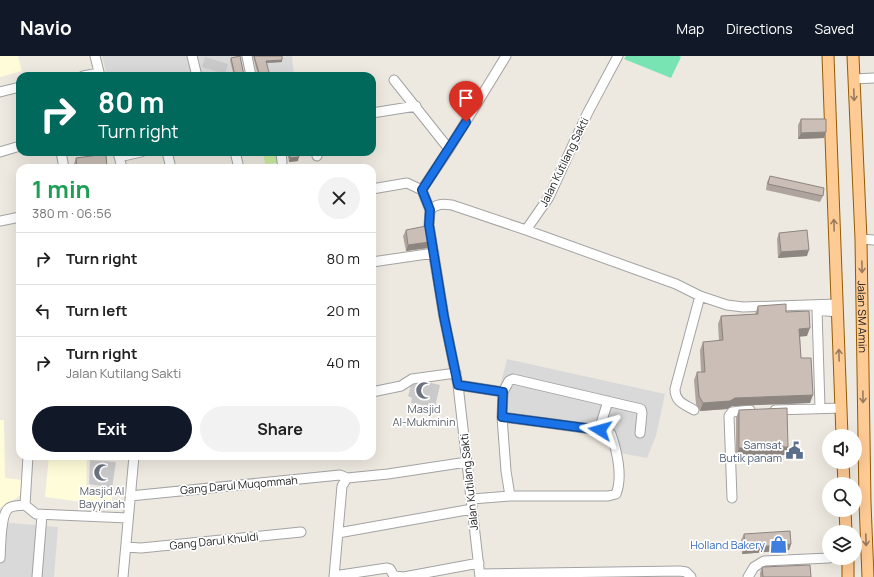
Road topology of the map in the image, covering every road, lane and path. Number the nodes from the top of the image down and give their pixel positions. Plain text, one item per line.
1 (96, 56) edge
2 (192, 56) edge
3 (247, 56) edge
4 (618, 56) edge
5 (828, 56) edge
6 (853, 56) edge
7 (504, 57) edge
8 (99, 72) edge
9 (196, 72) edge
10 (250, 72) edge
11 (874, 78) edge
12 (854, 79) junction
13 (394, 80) dead end
14 (16, 88) edge
15 (0, 92) edge
16 (416, 106) junction
17 (376, 112) edge
18 (16, 147) edge
19 (449, 149) junction
20 (0, 152) edge
21 (281, 156) edge
22 (282, 162) dead end
23 (376, 187) edge
24 (422, 190) junction
25 (430, 210) junction
26 (16, 218) edge
27 (0, 221) edge
28 (526, 230) junction
29 (861, 239) junction
30 (874, 240) edge
31 (434, 253) junction
32 (376, 261) edge
33 (700, 296) junction
34 (837, 308) junction
35 (456, 373) junction
36 (458, 385) junction
37 (376, 391) edge
38 (503, 392) junction
39 (608, 401) junction
40 (820, 408) junction
41 (841, 408) junction
42 (694, 410) dead end
43 (502, 417) junction
44 (842, 429) edge
45 (640, 433) dead end
46 (611, 434) dead end
47 (28, 460) edge
48 (134, 460) edge
49 (467, 462) junction
50 (347, 478) junction
51 (130, 496) junction
52 (510, 496) junction
53 (732, 498) dead end
54 (472, 499) junction
55 (25, 505) junction
56 (472, 509) junction
57 (42, 515) junction
58 (128, 518) junction
59 (301, 532) dead end
60 (338, 533) junction
61 (126, 547) junction
62 (0, 558) edge
63 (822, 558) edge
64 (478, 563) junction
65 (848, 565) edge
66 (480, 576) edge
67 (36, 577) edge
68 (122, 577) edge
69 (334, 577) edge
70 (394, 577) edge
71 (691, 577) edge
72 (748, 577) edge
73 (848, 577) edge
74 (868, 577) edge

1 - 8 street
2 - 9 street
3 - 10 street
4 - 28 street, Jalan Kutilang Sakti
34 -> 5 main road
6 - 12 main road, Jalan SM Amin
7 - 19 street
11 - 12 street
12 -> 29 main road, Jalan SM Amin
13 - 16 street
14 - 15 street
16 - 17 street
16 - 19 street
18 - 20 street
19 - 24 street
21 - 22 street
23 - 24 street
24 - 25 street
25 - 28 street
25 - 31 street, Jalan Kutilang Sakti
26 - 27 street
28 - 33 street
29 - 30 street
29 -> 74 main road, Jalan SM Amin
31 - 32 street
31 - 35 street, Jalan Kutilang Sakti
33 - 34 street
33 - 42 street
34 - 40 street
41 -> 34 main road
35 - 36 street, Jalan Kutilang Sakti
35 - 37 street
36 - 38 street
36 - 49 street, Jalan Kutilang Sakti
38 - 39 street
38 - 43 street
39 - 43 street
39 - 45 street
40 - 41 street
40 - 53 street
41 - 44 main road
43 - 52 street
46 - 52 street
47 - 55 street
48 - 51 street
49 - 50 street, Gang Darul Muqommah
49 - 54 street, Jalan Kutilang Sakti
50 - 51 street, Gang Darul Muqommah
50 - 60 street
51 - 58 street
52 - 54 street
54 - 56 street, Jalan Kutilang Sakti
55 - 57 street
55 - 62 street
56 - 60 street
56 - 64 street, Jalan Kutilang Sakti
57 - 58 street
57 - 67 street
58 - 61 street
59 - 61 street, Gang Darul Khuldi
60 - 69 street
61 - 68 street
63 - 72 street
64 - 66 street, Jalan Kutilang Sakti
64 - 70 street
65 - 73 main road
66 - 71 street
69 - 70 street

